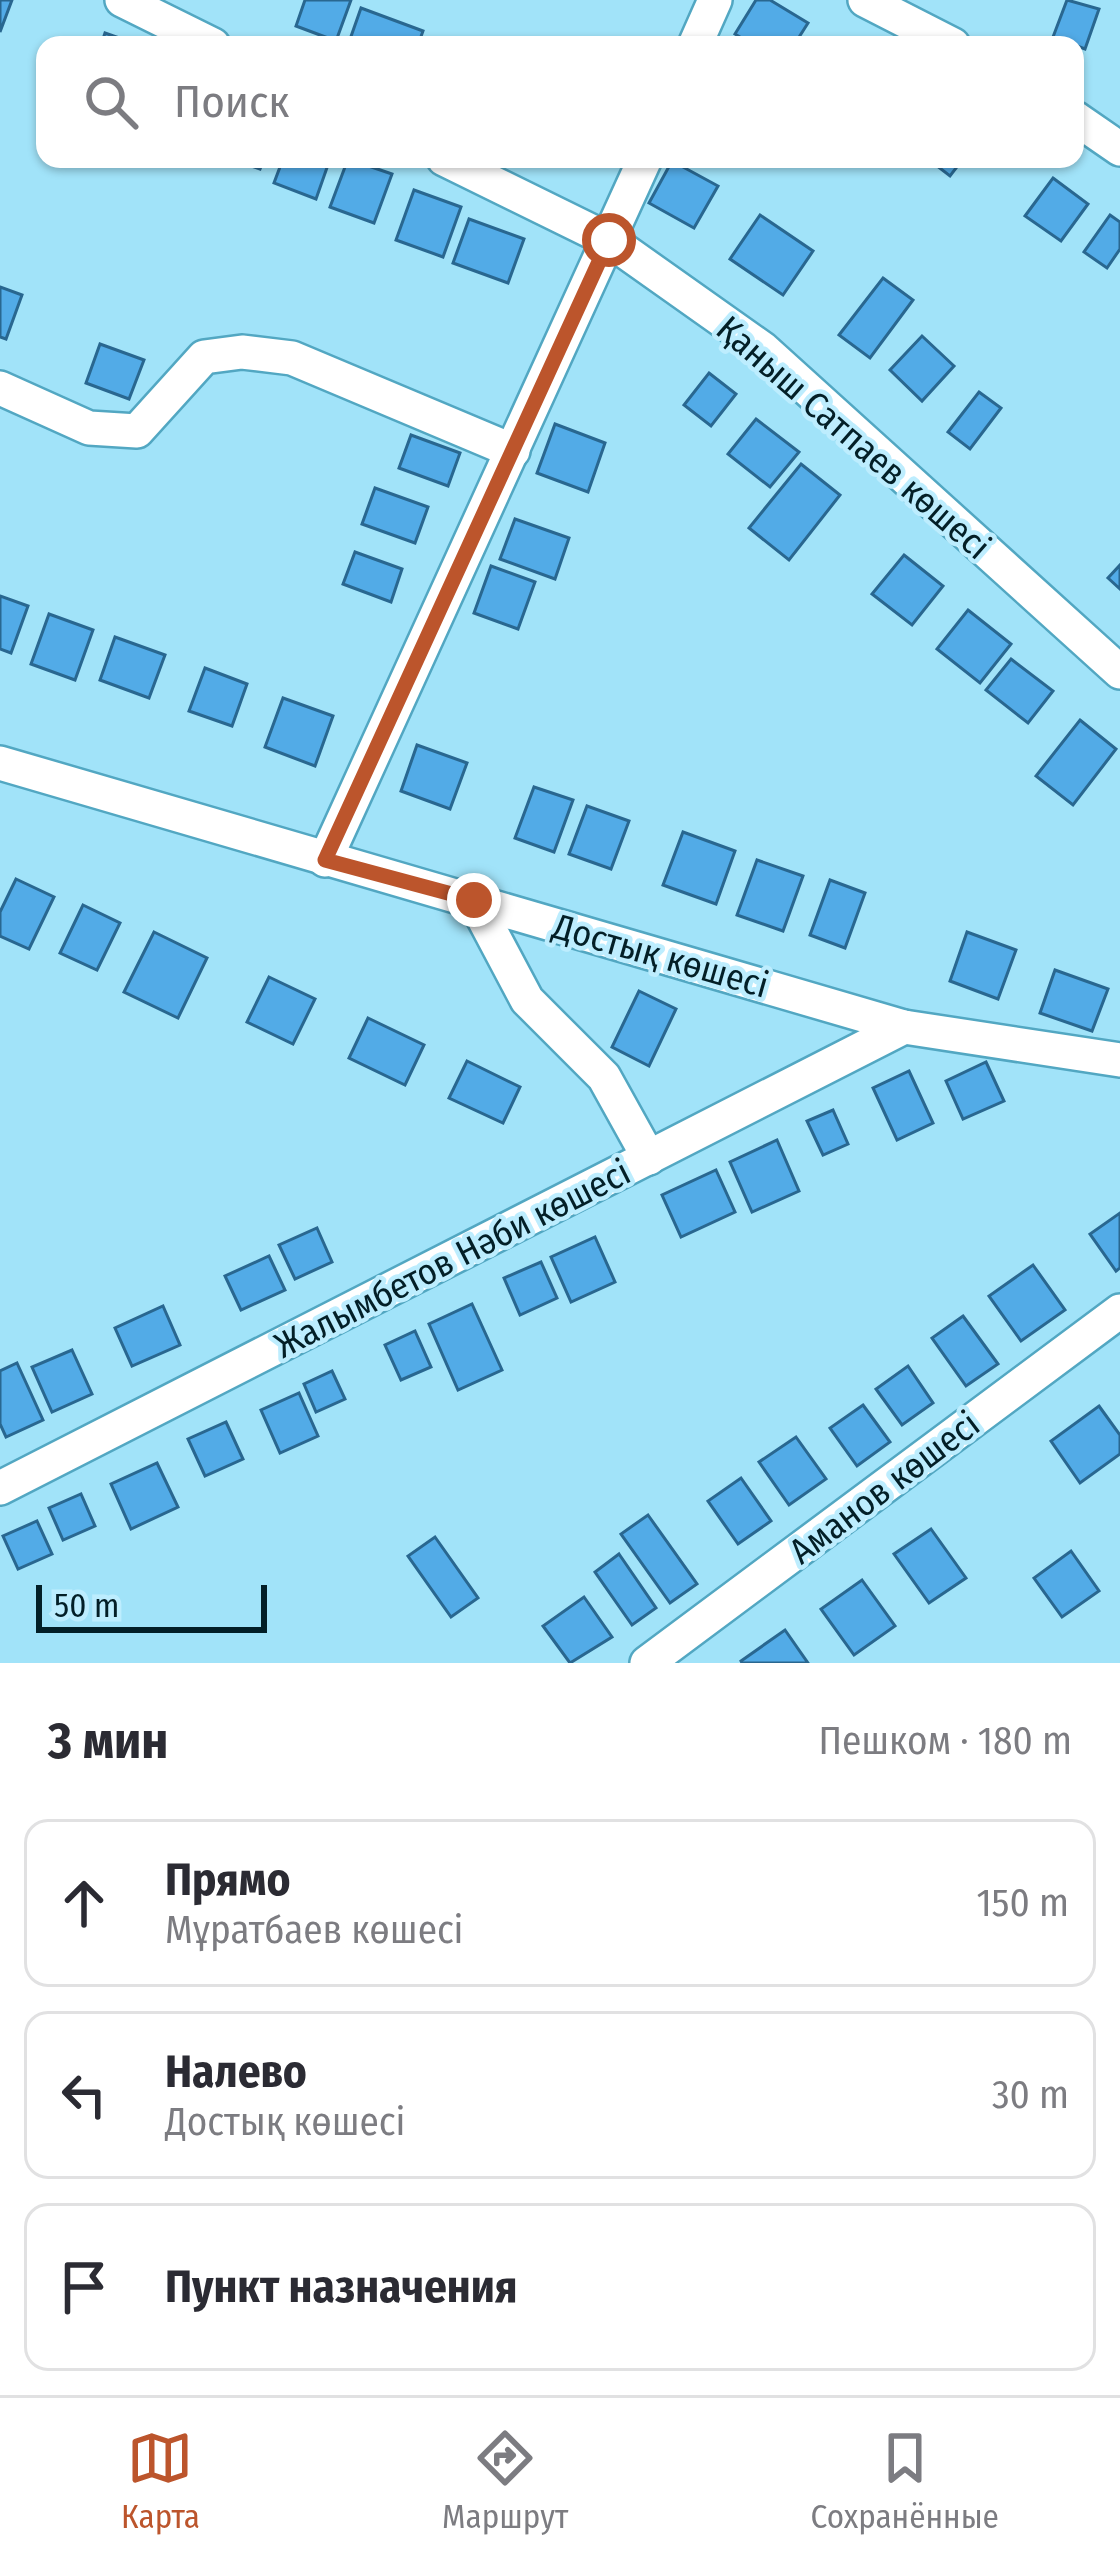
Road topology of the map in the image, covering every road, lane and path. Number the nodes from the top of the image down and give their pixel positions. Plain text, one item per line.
1 (122, 0) edge
2 (716, 0) edge
3 (865, 0) edge
4 (195, 36) edge
5 (699, 36) edge
6 (935, 36) edge
7 (1084, 124) edge
8 (1120, 149) edge
9 (462, 168) edge
10 (641, 168) edge
11 (609, 240) junction
12 (0, 388) edge
13 (513, 451) junction
14 (1120, 672) edge
15 (0, 763) edge
16 (325, 860) junction
17 (474, 900) junction
18 (904, 1027) junction
19 (1120, 1060) edge
20 (649, 1157) junction
21 (1120, 1311) edge
22 (0, 1488) edge
23 (647, 1663) edge

1 - 4 street
2 - 5 street
3 - 6 street
7 - 8 street
9 - 11 street, Қаныш Сатпаев көшесі
10 - 11 street
11 - 13 street
11 - 14 street, Қаныш Сатпаев көшесі
12 - 13 street
13 - 16 street
15 - 16 street, Достық көшесі
16 - 17 street, Достық көшесі
17 - 18 street, Достық көшесі
17 - 20 street
18 - 19 street, Достық көшесі
18 - 20 street, Жалымбетов Нәби көшесі
20 - 22 street, Жалымбетов Нәби көшесі
21 - 23 street, Аманов көшесі

